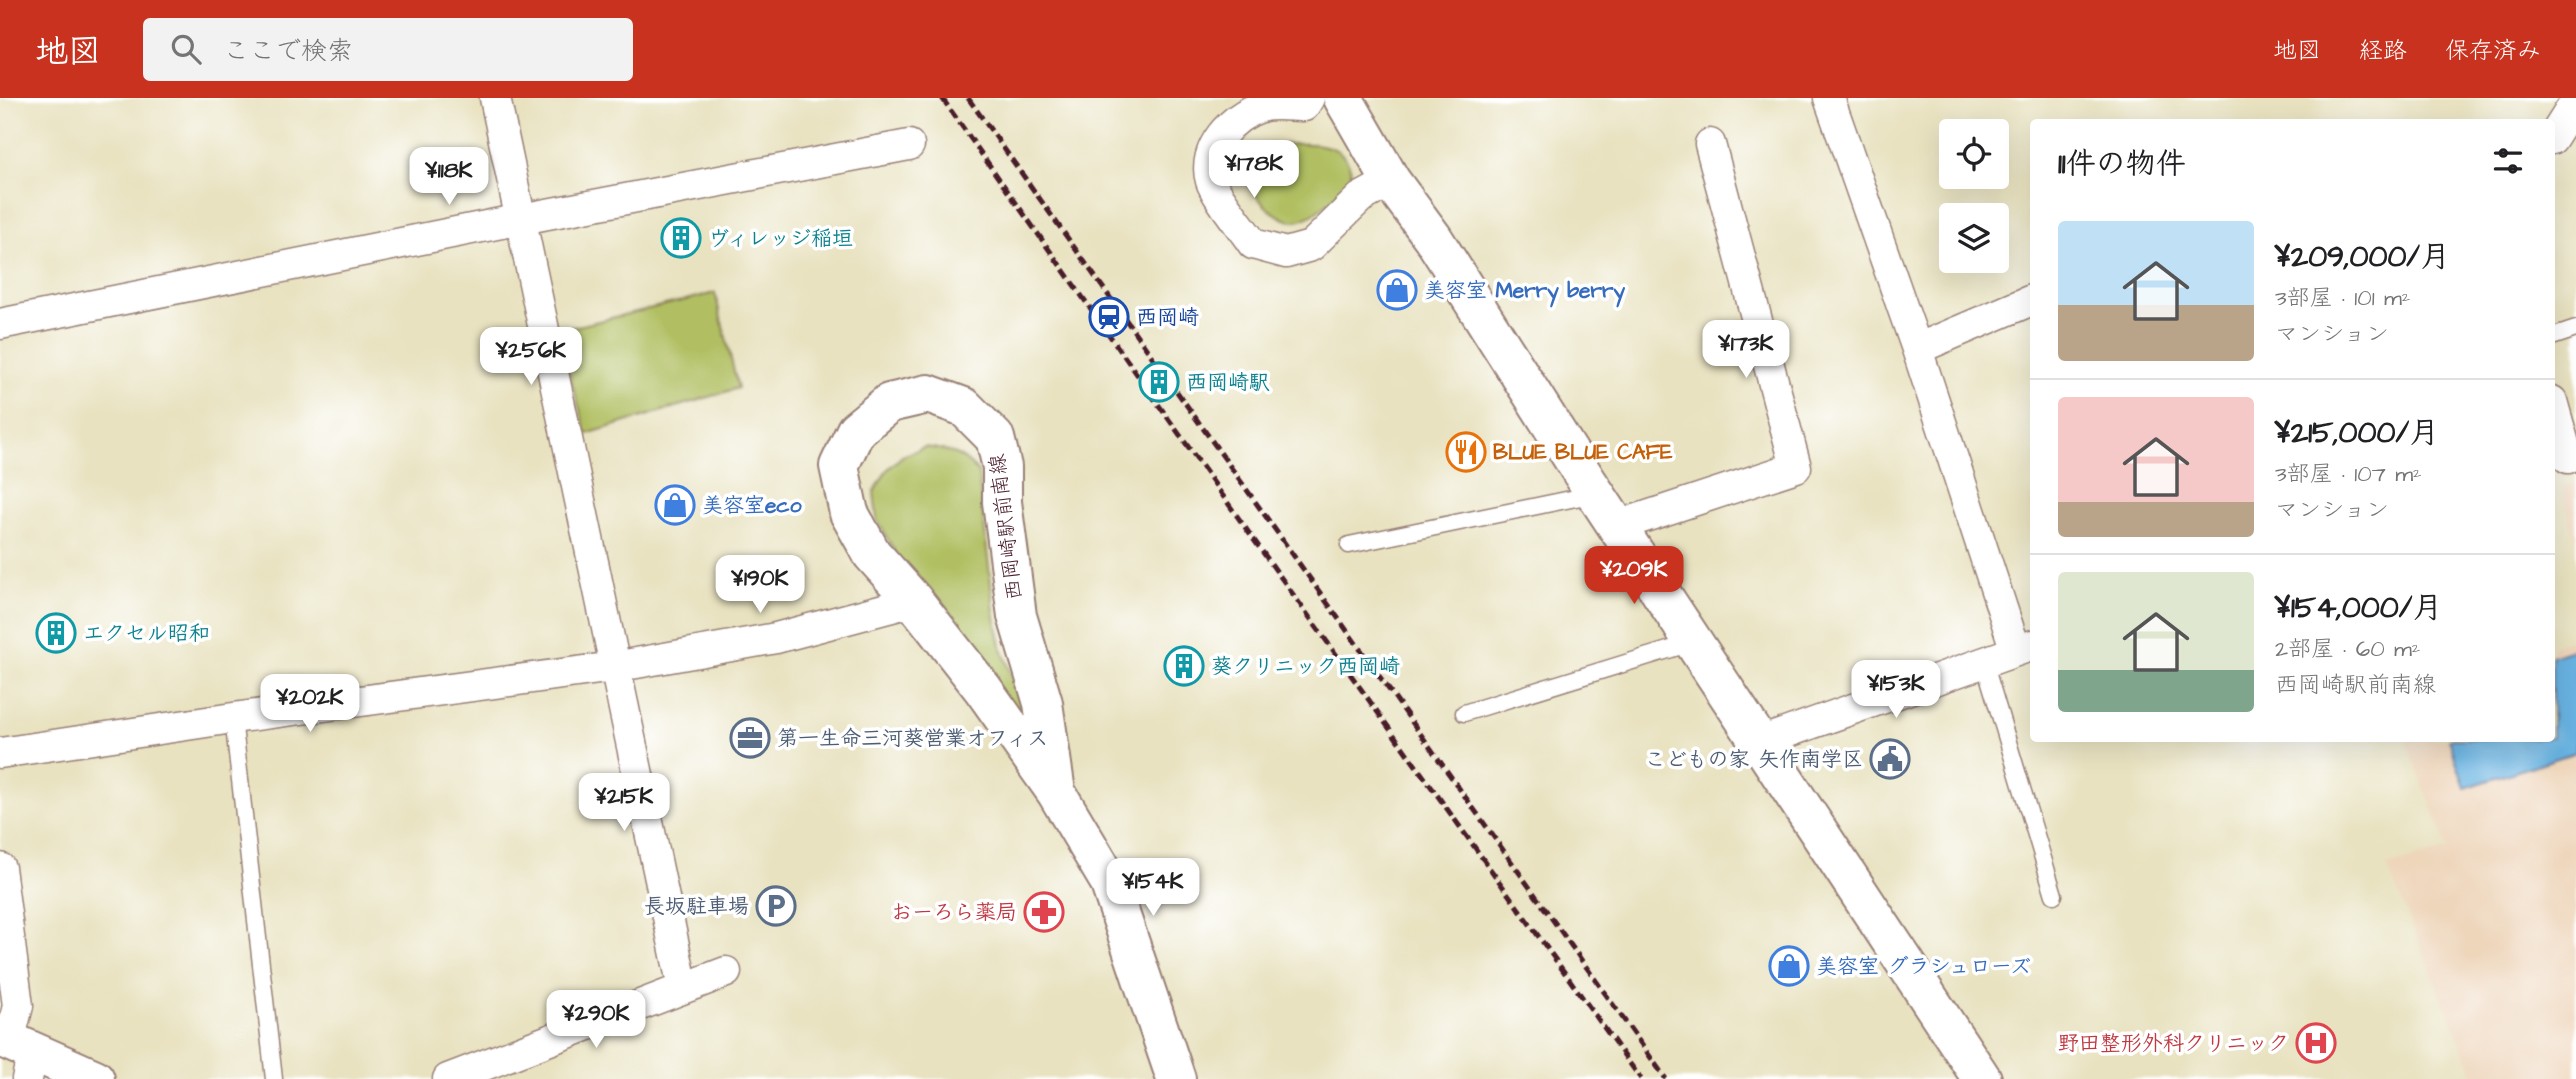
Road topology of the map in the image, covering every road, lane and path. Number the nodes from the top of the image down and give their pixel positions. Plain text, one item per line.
1 (495, 98) edge
2 (1309, 98) edge
3 (1343, 98) edge
4 (1829, 98) edge
5 (2576, 101) edge
6 (2555, 134) edge
7 (1710, 144) dead end
8 (909, 145) dead end
9 (1391, 181) junction
10 (522, 219) junction
11 (2030, 301) edge
12 (0, 324) edge
13 (2576, 329) edge
14 (2555, 336) edge
15 (1917, 349) junction
16 (2555, 414) edge
17 (2565, 458) edge
18 (1595, 494) junction
19 (1617, 526) junction
20 (1349, 545) dead end
21 (914, 601) junction
22 (1694, 642) junction
23 (2025, 648) edge
24 (1984, 662) junction
25 (614, 667) junction
26 (1464, 713) dead end
27 (233, 718) junction
28 (1760, 742) junction
29 (0, 753) edge
30 (1056, 792) junction
31 (0, 868) edge
32 (2054, 895) dead end
33 (726, 972) dead end
34 (683, 988) junction
35 (17, 1052) edge
36 (481, 1074) edge
37 (95, 1079) edge
38 (274, 1079) edge
39 (448, 1079) edge
40 (1176, 1079) edge
41 (1982, 1079) edge

1 - 10 street
2 - 9 street
3 - 9 street
4 - 15 street
5 - 6 street
7 - 19 street
8 - 10 street
9 - 18 street
10 - 12 street
10 - 25 street
11 - 15 street
13 - 14 lane
15 - 23 street
16 - 17 street
18 - 19 street
18 - 20 lane
19 - 22 street
21 - 25 street
21 - 30 street, 西岡崎駅前南線
21 - 30 street, 西岡崎駅前南線
22 - 26 lane
22 - 28 street
23 - 24 street
24 - 28 street
24 - 32 lane
25 - 27 street
25 - 34 street
27 - 29 street
27 - 38 lane
28 - 41 street
30 - 40 street, 西岡崎駅前南線
31 - 35 street
33 - 34 street
34 - 36 street
35 - 37 street
36 - 39 street

